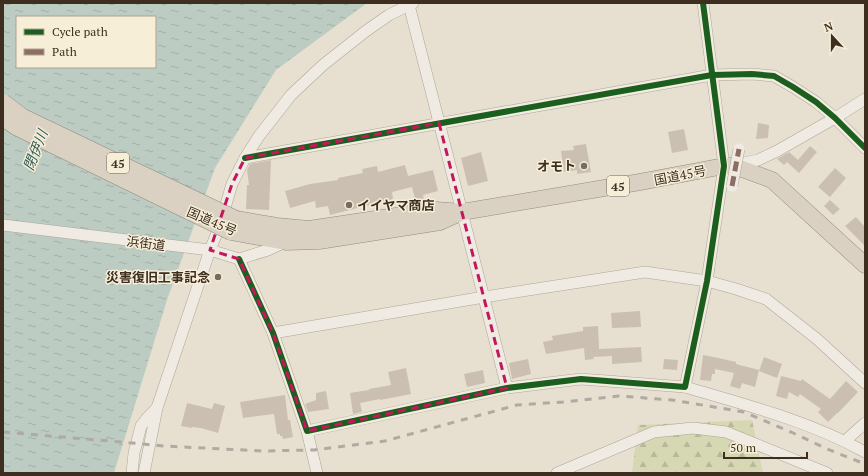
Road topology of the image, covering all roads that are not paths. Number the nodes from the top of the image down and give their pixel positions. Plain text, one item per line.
1 (703, 3) edge
2 (411, 4) edge
3 (712, 75) junction
4 (865, 99) edge
5 (3, 102) edge
6 (3, 118) edge
7 (835, 118) junction
8 (439, 123) junction
9 (865, 148) edge
10 (739, 149) dead end
11 (245, 158) junction
12 (729, 166) junction
13 (732, 186) dead end
14 (462, 212) junction
15 (3, 225) edge
16 (233, 226) junction
17 (286, 242) junction
18 (210, 250) junction
19 (239, 259) junction
20 (865, 265) edge
21 (708, 282) junction
22 (484, 297) junction
23 (273, 333) junction
24 (865, 383) edge
25 (685, 387) junction
26 (507, 388) junction
27 (157, 408) junction
28 (865, 423) edge
29 (307, 431) junction
30 (846, 441) junction
31 (865, 452) edge
32 (132, 473) edge
33 (144, 473) edge
34 (317, 473) edge
35 (557, 473) edge
36 (827, 473) edge

1 - 3 street
2 - 8 street
2 - 11 street
3 - 7 street
3 - 8 street
3 - 12 street
4 - 7 street
5 - 16 highway, 国道45号 / 45, bridge
6 - 16 highway, 国道45号 / 45, bridge
7 - 9 street
7 - 12 street
8 - 11 street
8 - 14 street
10 - 13 street, bridge
11 - 18 street
12 - 14 highway, 国道45号 / 45
12 - 20 highway
12 - 21 street
14 - 16 highway, 国道45号 / 45
14 - 17 highway, 国道45号 / 45
14 - 22 street
15 - 18 street, 浜街道
16 - 17 highway, 国道45号 / 45
17 - 19 street
18 - 19 street, 浜街道
18 - 27 street
19 - 23 street
21 - 22 street
21 - 24 street
21 - 25 street
22 - 23 street
22 - 26 street
23 - 29 street
25 - 26 street
25 - 30 street
26 - 29 street
27 - 32 street
27 - 33 street
28 - 30 street
29 - 34 street
30 - 31 street
35 - 36 street

